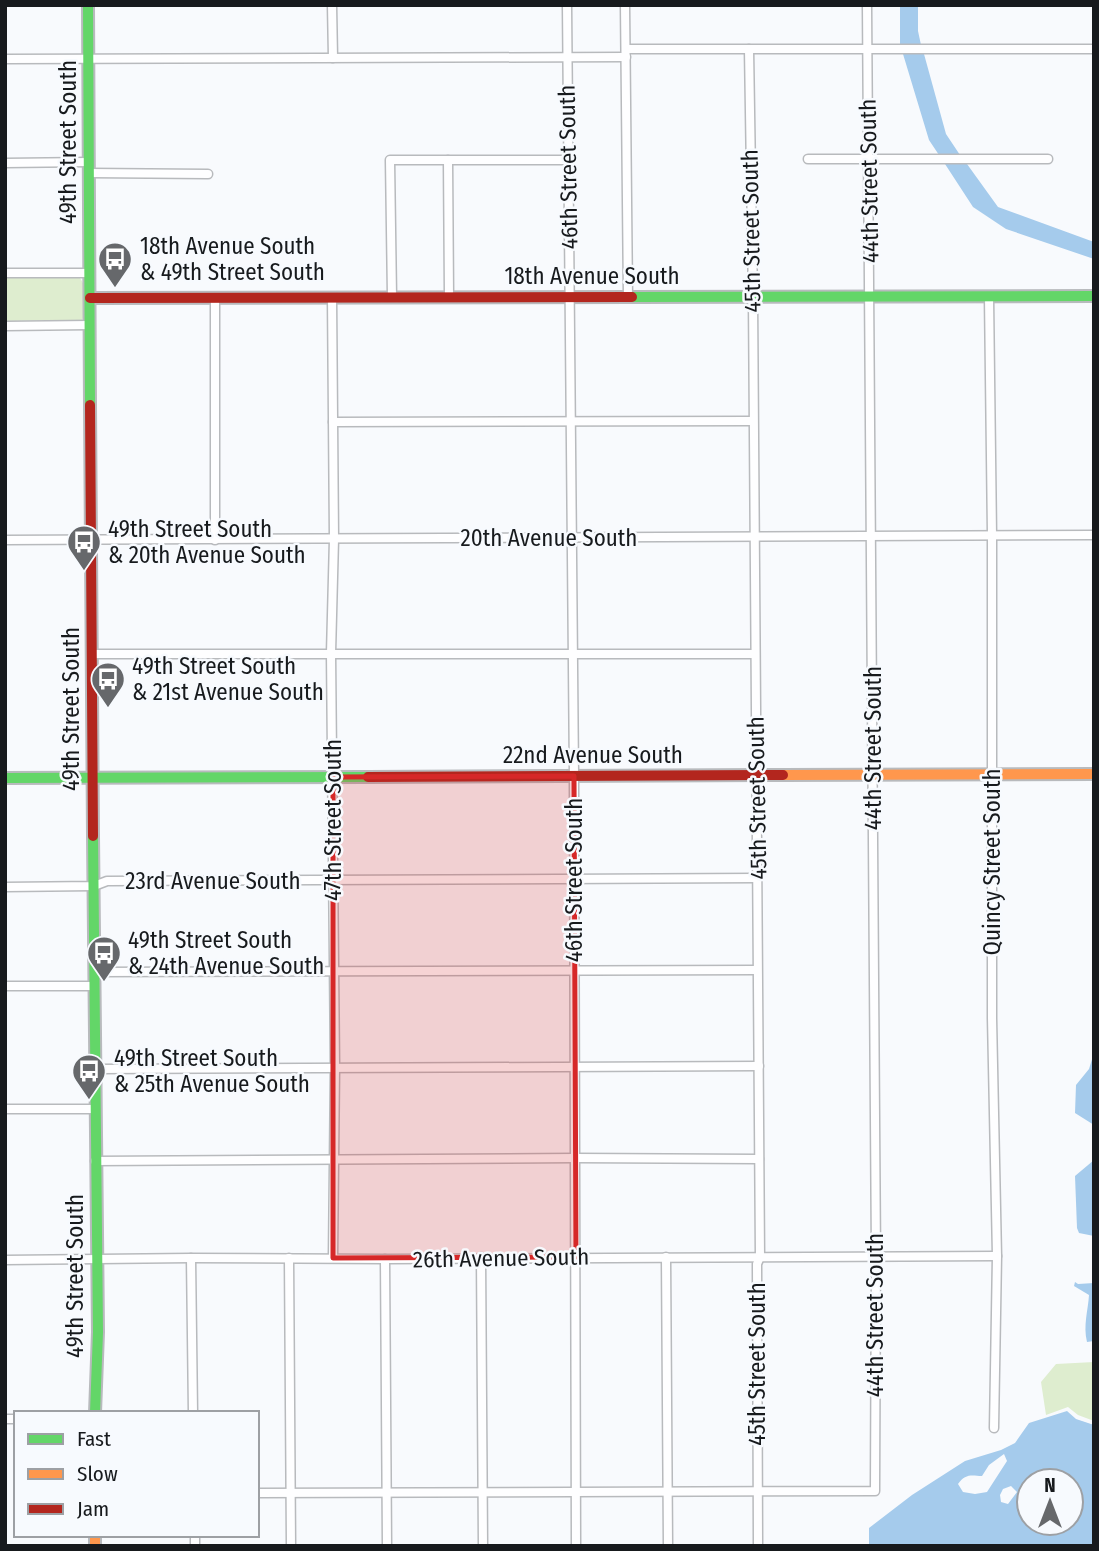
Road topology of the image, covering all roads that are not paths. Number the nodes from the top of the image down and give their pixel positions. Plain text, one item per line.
1 (89, 5) edge
2 (332, 5) edge
3 (567, 5) edge
4 (625, 5) edge
5 (867, 5) edge
6 (868, 48) junction
7 (748, 49) junction
8 (1094, 49) edge
9 (626, 53) junction
10 (566, 57) junction
11 (332, 58) junction
12 (5, 59) edge
13 (89, 59) junction
14 (808, 159) dead end
15 (868, 159) junction
16 (1048, 159) dead end
17 (448, 160) junction
18 (568, 160) junction
19 (5, 163) edge
20 (89, 168) junction
21 (208, 174) dead end
22 (5, 273) edge
23 (90, 273) junction
24 (449, 296) junction
25 (1094, 296) edge
26 (332, 297) junction
27 (392, 297) junction
28 (870, 297) junction
29 (989, 297) junction
30 (90, 298) junction
31 (215, 298) junction
32 (570, 298) junction
33 (628, 298) junction
34 (753, 298) junction
35 (90, 325) junction
36 (5, 326) edge
37 (571, 420) junction
38 (753, 421) junction
39 (333, 422) junction
40 (992, 535) junction
41 (871, 536) junction
42 (1094, 536) edge
43 (572, 537) junction
44 (754, 537) junction
45 (334, 539) junction
46 (5, 540) edge
47 (91, 540) junction
48 (215, 540) junction
49 (331, 653) junction
50 (573, 653) junction
51 (92, 654) junction
52 (755, 654) junction
53 (992, 774) junction
54 (1094, 774) edge
55 (756, 775) junction
56 (873, 775) junction
57 (575, 776) junction
58 (333, 777) junction
59 (5, 778) edge
60 (93, 778) junction
61 (574, 878) junction
62 (758, 878) junction
63 (333, 880) junction
64 (94, 886) junction
65 (5, 887) edge
66 (574, 969) junction
67 (757, 970) junction
68 (334, 971) junction
69 (95, 972) junction
70 (5, 986) edge
71 (95, 986) junction
72 (573, 1066) junction
73 (758, 1066) junction
74 (335, 1067) junction
75 (95, 1069) junction
76 (5, 1109) edge
77 (95, 1109) junction
78 (575, 1158) junction
79 (759, 1159) junction
80 (335, 1160) junction
81 (95, 1161) junction
82 (997, 1256) junction
83 (481, 1257) junction
84 (576, 1257) junction
85 (666, 1257) junction
86 (760, 1257) junction
87 (876, 1257) junction
88 (191, 1258) junction
89 (289, 1258) junction
90 (333, 1258) junction
91 (385, 1259) junction
92 (5, 1260) edge
93 (96, 1260) junction
94 (95, 1411) edge
95 (193, 1411) edge
96 (994, 1428) dead end
97 (575, 1491) junction
98 (667, 1491) junction
99 (758, 1491) junction
100 (483, 1492) junction
101 (259, 1493) edge
102 (291, 1493) junction
103 (387, 1493) junction
104 (291, 1546) edge
105 (387, 1546) edge
106 (483, 1546) edge
107 (576, 1546) edge
108 (668, 1546) edge
109 (758, 1546) edge

1 - 13 main road, 49th Street South
2 - 11 street
3 - 10 street, 46th Street South
4 - 9 street
5 - 6 street, 44th Street South
6 - 7 street
6 - 8 street
6 - 15 street, 44th Street South
7 - 9 street
7 - 34 street, 45th Street South
9 - 10 street
9 - 33 street
10 - 11 street
10 - 18 street, 46th Street South
11 - 13 street
12 - 13 street
13 - 20 main road, 49th Street South
14 - 15 street
15 - 16 street
15 - 28 street, 44th Street South
17 - 18 street
17 - 24 street
17 - 27 street
18 - 32 street, 46th Street South
19 - 20 street
20 - 21 street
20 - 23 main road, 49th Street South
22 - 23 street
23 - 30 main road, 49th Street South
24 - 27 main road, 18th Avenue South
24 - 32 main road, 18th Avenue South
25 - 29 main road, 18th Avenue South
26 - 27 main road, 18th Avenue South
26 - 31 main road, 18th Avenue South
26 - 39 street, 47th Street South
28 - 29 main road, 18th Avenue South
28 - 34 main road, 18th Avenue South
28 - 41 street, 44th Street South
29 - 40 street, Quincy Street South
30 - 31 main road, 18th Avenue South
30 - 35 main road, 49th Street South
31 - 48 street
32 - 33 main road, 18th Avenue South
32 - 37 street, 46th Street South
33 - 34 main road, 18th Avenue South
34 - 38 street, 45th Street South
35 - 36 street
35 - 47 main road, 49th Street South
37 - 38 street
37 - 39 street
37 - 43 street, 46th Street South
38 - 44 street, 45th Street South
39 - 45 street, 47th Street South
40 - 41 street, 20th Avenue South
40 - 42 street, 20th Avenue South
40 - 53 street, Quincy Street South
41 - 44 street, 20th Avenue South
41 - 56 street, 44th Street South
43 - 44 street, 20th Avenue South
43 - 45 street, 20th Avenue South
43 - 50 street, 46th Street South
44 - 52 street, 45th Street South
45 - 48 street, 20th Avenue South
45 - 49 street, 47th Street South
46 - 47 street, 20th Avenue South
47 - 48 street, 20th Avenue South
47 - 51 main road, 49th Street South
49 - 50 street
49 - 51 street
49 - 58 street, 47th Street South
50 - 52 street
50 - 57 street, 46th Street South
51 - 60 main road, 49th Street South
52 - 55 street, 45th Street South
53 - 54 main road, 22nd Avenue South
53 - 56 main road, 22nd Avenue South
53 - 82 street, Quincy Street South
55 - 56 main road, 22nd Avenue South
55 - 57 main road, 22nd Avenue South
55 - 62 street, 45th Street South
56 - 87 street, 44th Street South
57 - 58 main road, 22nd Avenue South
57 - 61 street, 46th Street South
58 - 60 main road, 22nd Avenue South
58 - 63 street, 47th Street South
59 - 60 main road, 22nd Avenue South
60 - 64 main road, 49th Street South
61 - 62 street, 23rd Avenue South
61 - 63 street, 23rd Avenue South
61 - 66 street, 46th Street South
62 - 67 street, 45th Street South
63 - 64 street, 23rd Avenue South
63 - 68 street, 47th Street South
64 - 65 street, 23rd Avenue South
64 - 69 main road, 49th Street South
66 - 67 street
66 - 68 street
66 - 72 street, 46th Street South
67 - 73 street, 45th Street South
68 - 69 street
68 - 74 street, 47th Street South
69 - 71 main road, 49th Street South
70 - 71 street
71 - 75 main road, 49th Street South
72 - 73 street
72 - 74 street
72 - 78 street, 46th Street South
73 - 79 street, 45th Street South
74 - 75 street
74 - 80 street, 47th Street South
75 - 77 main road, 49th Street South
76 - 77 street
77 - 81 main road, 49th Street South
78 - 79 street
78 - 80 street
78 - 84 street, 46th Street South
79 - 86 street, 45th Street South
80 - 81 street
80 - 90 street, 47th Street South
81 - 93 main road, 49th Street South
82 - 87 street, 26th Avenue South
82 - 96 street, Quincy Street South
83 - 84 street, 26th Avenue South
83 - 91 street, 26th Avenue South
83 - 100 street
84 - 85 street, 26th Avenue South
84 - 97 street, 46th Street South
85 - 86 street, 26th Avenue South
85 - 98 street
86 - 87 street, 26th Avenue South
86 - 99 street, 45th Street South
87 - 99 street, 44th Street South
88 - 89 street, 26th Avenue South
88 - 93 street, 26th Avenue South
88 - 95 street
89 - 90 street, 26th Avenue South
89 - 102 street
90 - 91 street, 26th Avenue South
91 - 103 street
92 - 93 street, 26th Avenue South
93 - 94 main road, 49th Street South
97 - 98 street
97 - 100 street
97 - 107 street, 46th Street South
98 - 99 street
98 - 108 street
99 - 109 street, 45th Street South
100 - 103 street
100 - 106 street
101 - 102 street
102 - 103 street
102 - 104 street
103 - 105 street

